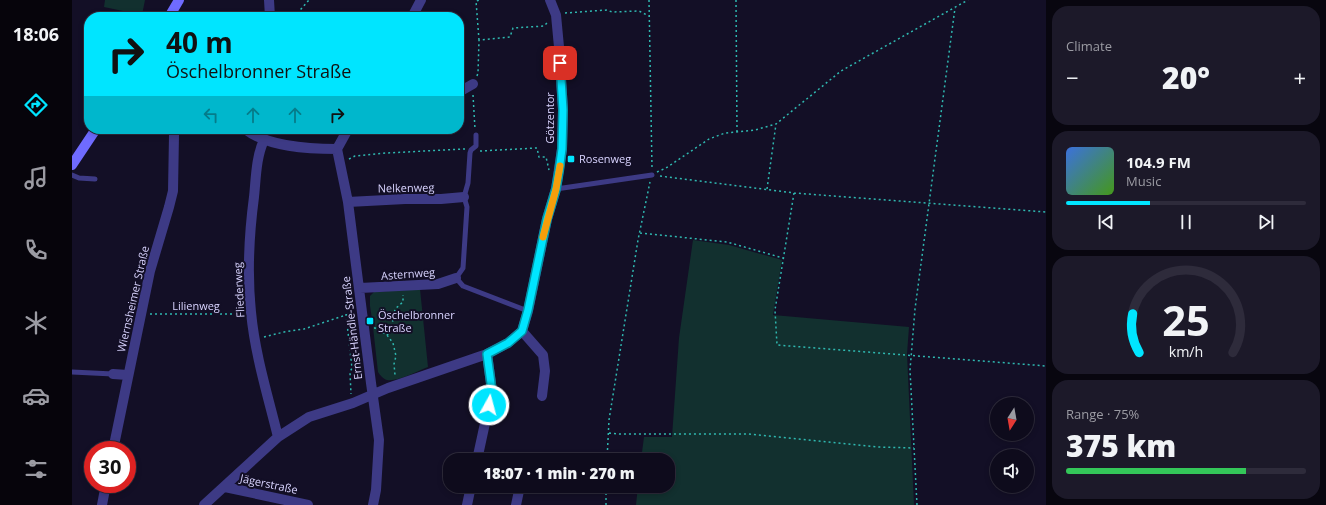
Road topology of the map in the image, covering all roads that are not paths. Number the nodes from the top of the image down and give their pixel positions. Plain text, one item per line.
1 (179, 0) edge
2 (270, 0) edge
3 (421, 0) edge
4 (550, 0) edge
5 (172, 12) edge
6 (270, 12) edge
7 (415, 12) edge
8 (473, 84) road end
9 (464, 89) edge
10 (93, 134) edge
11 (175, 134) edge
12 (250, 134) edge
13 (345, 134) edge
14 (476, 135) road end
15 (264, 140) junction
16 (336, 149) junction
17 (72, 165) edge
18 (72, 175) edge
19 (652, 175) road end
20 (95, 179) dead end
21 (556, 189) junction
22 (464, 197) junction
23 (348, 202) junction
24 (456, 278) junction
25 (360, 288) junction
26 (528, 310) junction
27 (522, 331) junction
28 (487, 354) junction
29 (72, 372) edge
30 (113, 374) joint
31 (128, 375) junction
32 (372, 395) junction
33 (542, 396) dead end
34 (278, 438) junction
35 (115, 441) edge
36 (479, 453) edge
37 (225, 487) junction
38 (104, 493) edge
39 (470, 493) edge
40 (519, 493) edge
41 (102, 505) edge
42 (204, 505) edge
43 (308, 505) edge
44 (373, 505) edge
45 (467, 505) edge
46 (516, 505) edge

1 - 5 main road
2 - 6 street
3 - 7 street
4 - 21 street, Götzentor
8 - 9 street
10 - 17 main road
11 - 31 street, Wiernsheimer Straße
12 - 15 street
13 - 16 street
14 - 22 lane
15 - 16 street
15 - 34 street, Fliederweg
16 - 23 street, Ernst-Händle-Straße
18 - 20 lane
19 - 21 lane
21 - 26 street
22 - 23 street, Nelkenweg
22 - 24 lane
23 - 25 street, Ernst-Händle-Straße
24 - 25 street, Asternweg
24 - 26 lane
25 - 32 street, Ernst-Händle-Straße
26 - 27 street
27 - 28 street
27 - 33 street
28 - 32 street
28 - 36 street
29 - 30 lane
30 - 31 street
31 - 35 street, Wiernsheimer Straße
32 - 34 street
32 - 44 street, Ernst-Händle-Straße
34 - 37 street
37 - 42 street
37 - 43 street, Jägerstraße
38 - 41 street
39 - 45 street
40 - 46 street

